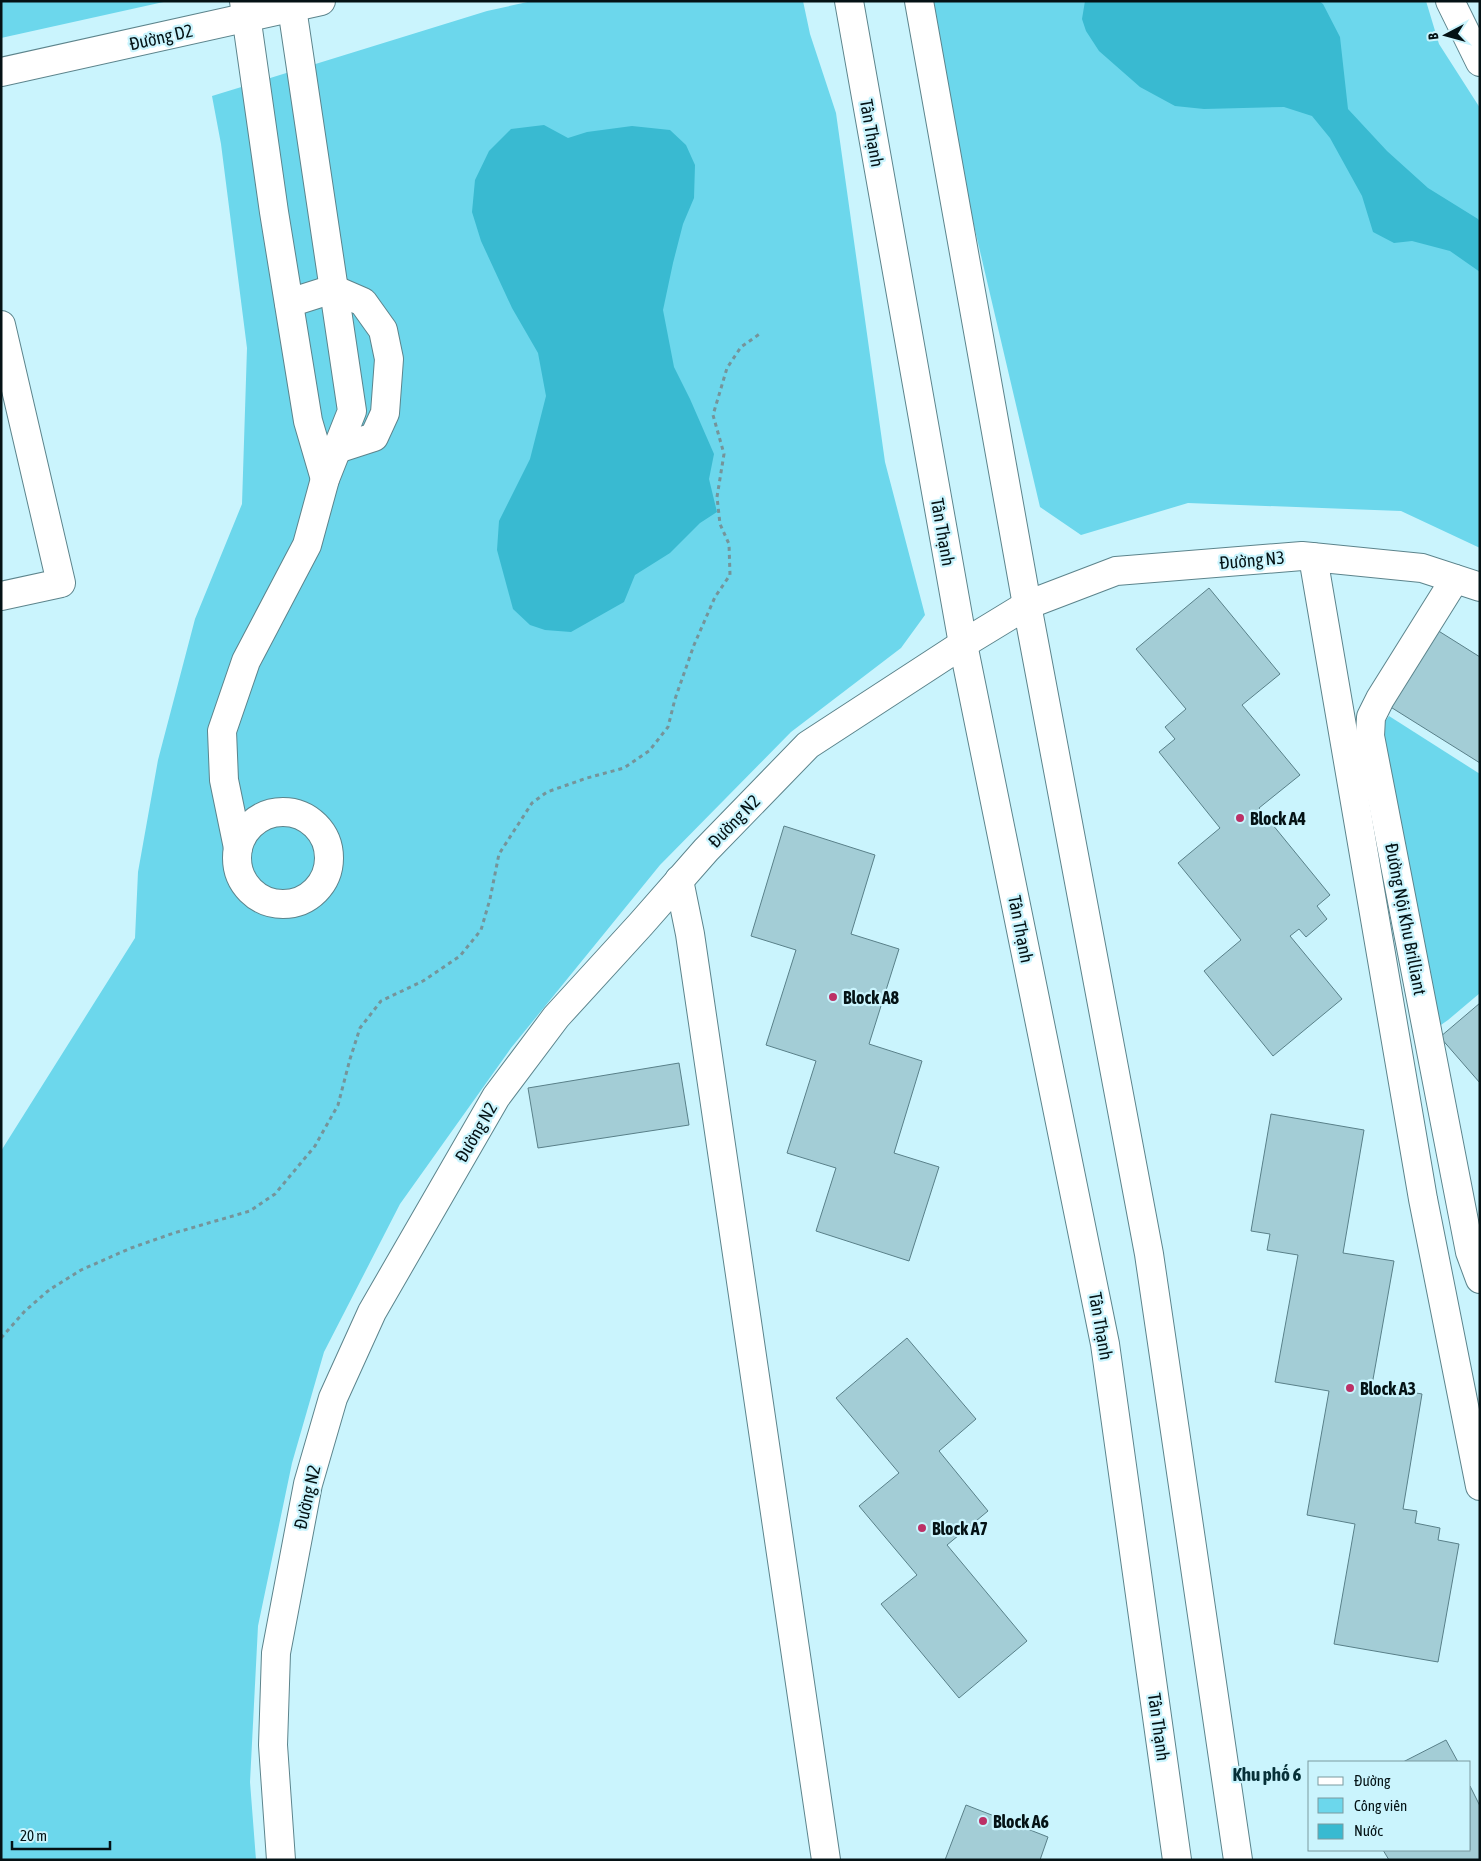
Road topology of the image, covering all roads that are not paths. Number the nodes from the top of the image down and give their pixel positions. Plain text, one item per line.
1 (321, 1) edge
2 (848, 1) edge
3 (919, 1) edge
4 (1450, 1) edge
5 (291, 5) edge
6 (245, 9) edge
7 (1480, 62) edge
8 (1, 72) edge
9 (333, 289) junction
10 (289, 302) junction
11 (1, 325) edge
12 (337, 449) junction
13 (325, 479) junction
14 (1313, 557) junction
15 (1468, 583) edge
16 (1, 596) edge
17 (1027, 606) junction
18 (963, 644) junction
19 (238, 848) dead end
20 (679, 880) junction
21 (1480, 1279) edge
22 (1480, 1486) edge
23 (281, 1860) edge
24 (826, 1860) edge
25 (1177, 1860) edge
26 (1238, 1860) edge

1 - 5 street, Đường D2
2 - 18 street, Tân Thạnh
3 - 17 street
4 - 7 street
5 - 6 street, Đường D2
5 - 9 street
6 - 8 street, Đường D2
6 - 10 street
9 - 10 street
9 - 12 street
9 - 12 street
10 - 13 street
11 - 16 street
12 - 13 street
13 - 19 street
14 - 15 street, Đường N3
14 - 17 street, Đường N3
14 - 22 street
15 - 21 street, Đường Nội Khu Brilliant
17 - 18 street, Đường N2
17 - 26 street
18 - 20 street, Đường N2
18 - 25 street, Tân Thạnh
20 - 23 street, Đường N2
20 - 24 street

